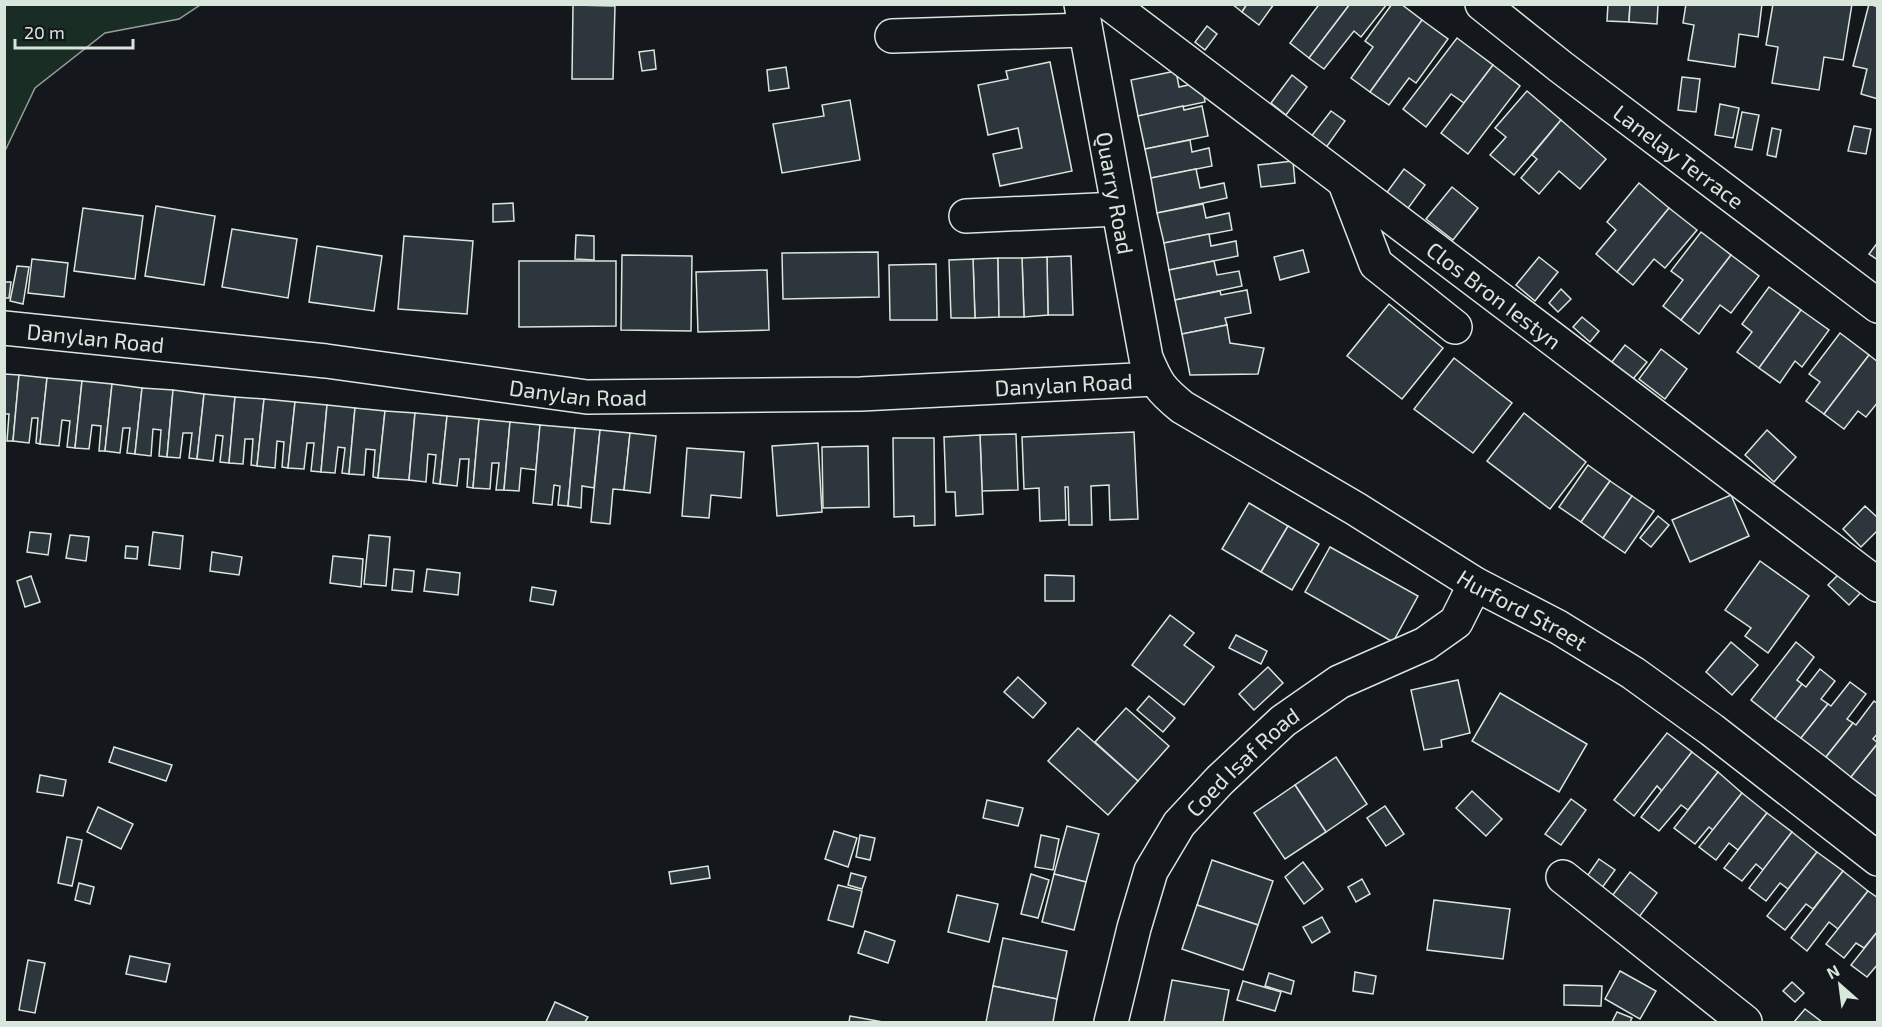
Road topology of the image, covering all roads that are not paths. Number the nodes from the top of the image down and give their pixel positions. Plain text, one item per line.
1 (1110, 4) edge
2 (1482, 4) edge
3 (1083, 17) edge
4 (892, 36) dead end
5 (1345, 183) junction
6 (1118, 209) junction
7 (966, 216) dead end
8 (1878, 306) edge
9 (1455, 327) dead end
10 (4, 328) edge
11 (1155, 379) junction
12 (1475, 584) junction
13 (1878, 585) edge
14 (1878, 860) edge
15 (1563, 877) dead end
16 (1111, 1023) edge
17 (1745, 1023) edge

1 - 5 street, Clos Bron Iestyn
2 - 8 street, Lanelay Terrace
3 - 4 street
3 - 6 street, Quarry Road
5 - 9 street
5 - 13 street, Clos Bron Iestyn
6 - 7 street
6 - 11 street, Quarry Road
10 - 11 street, Danylan Road
11 - 12 street, Hurford Street
12 - 14 street, Hurford Street
12 - 16 street, Coed Isaf Road
15 - 17 street

